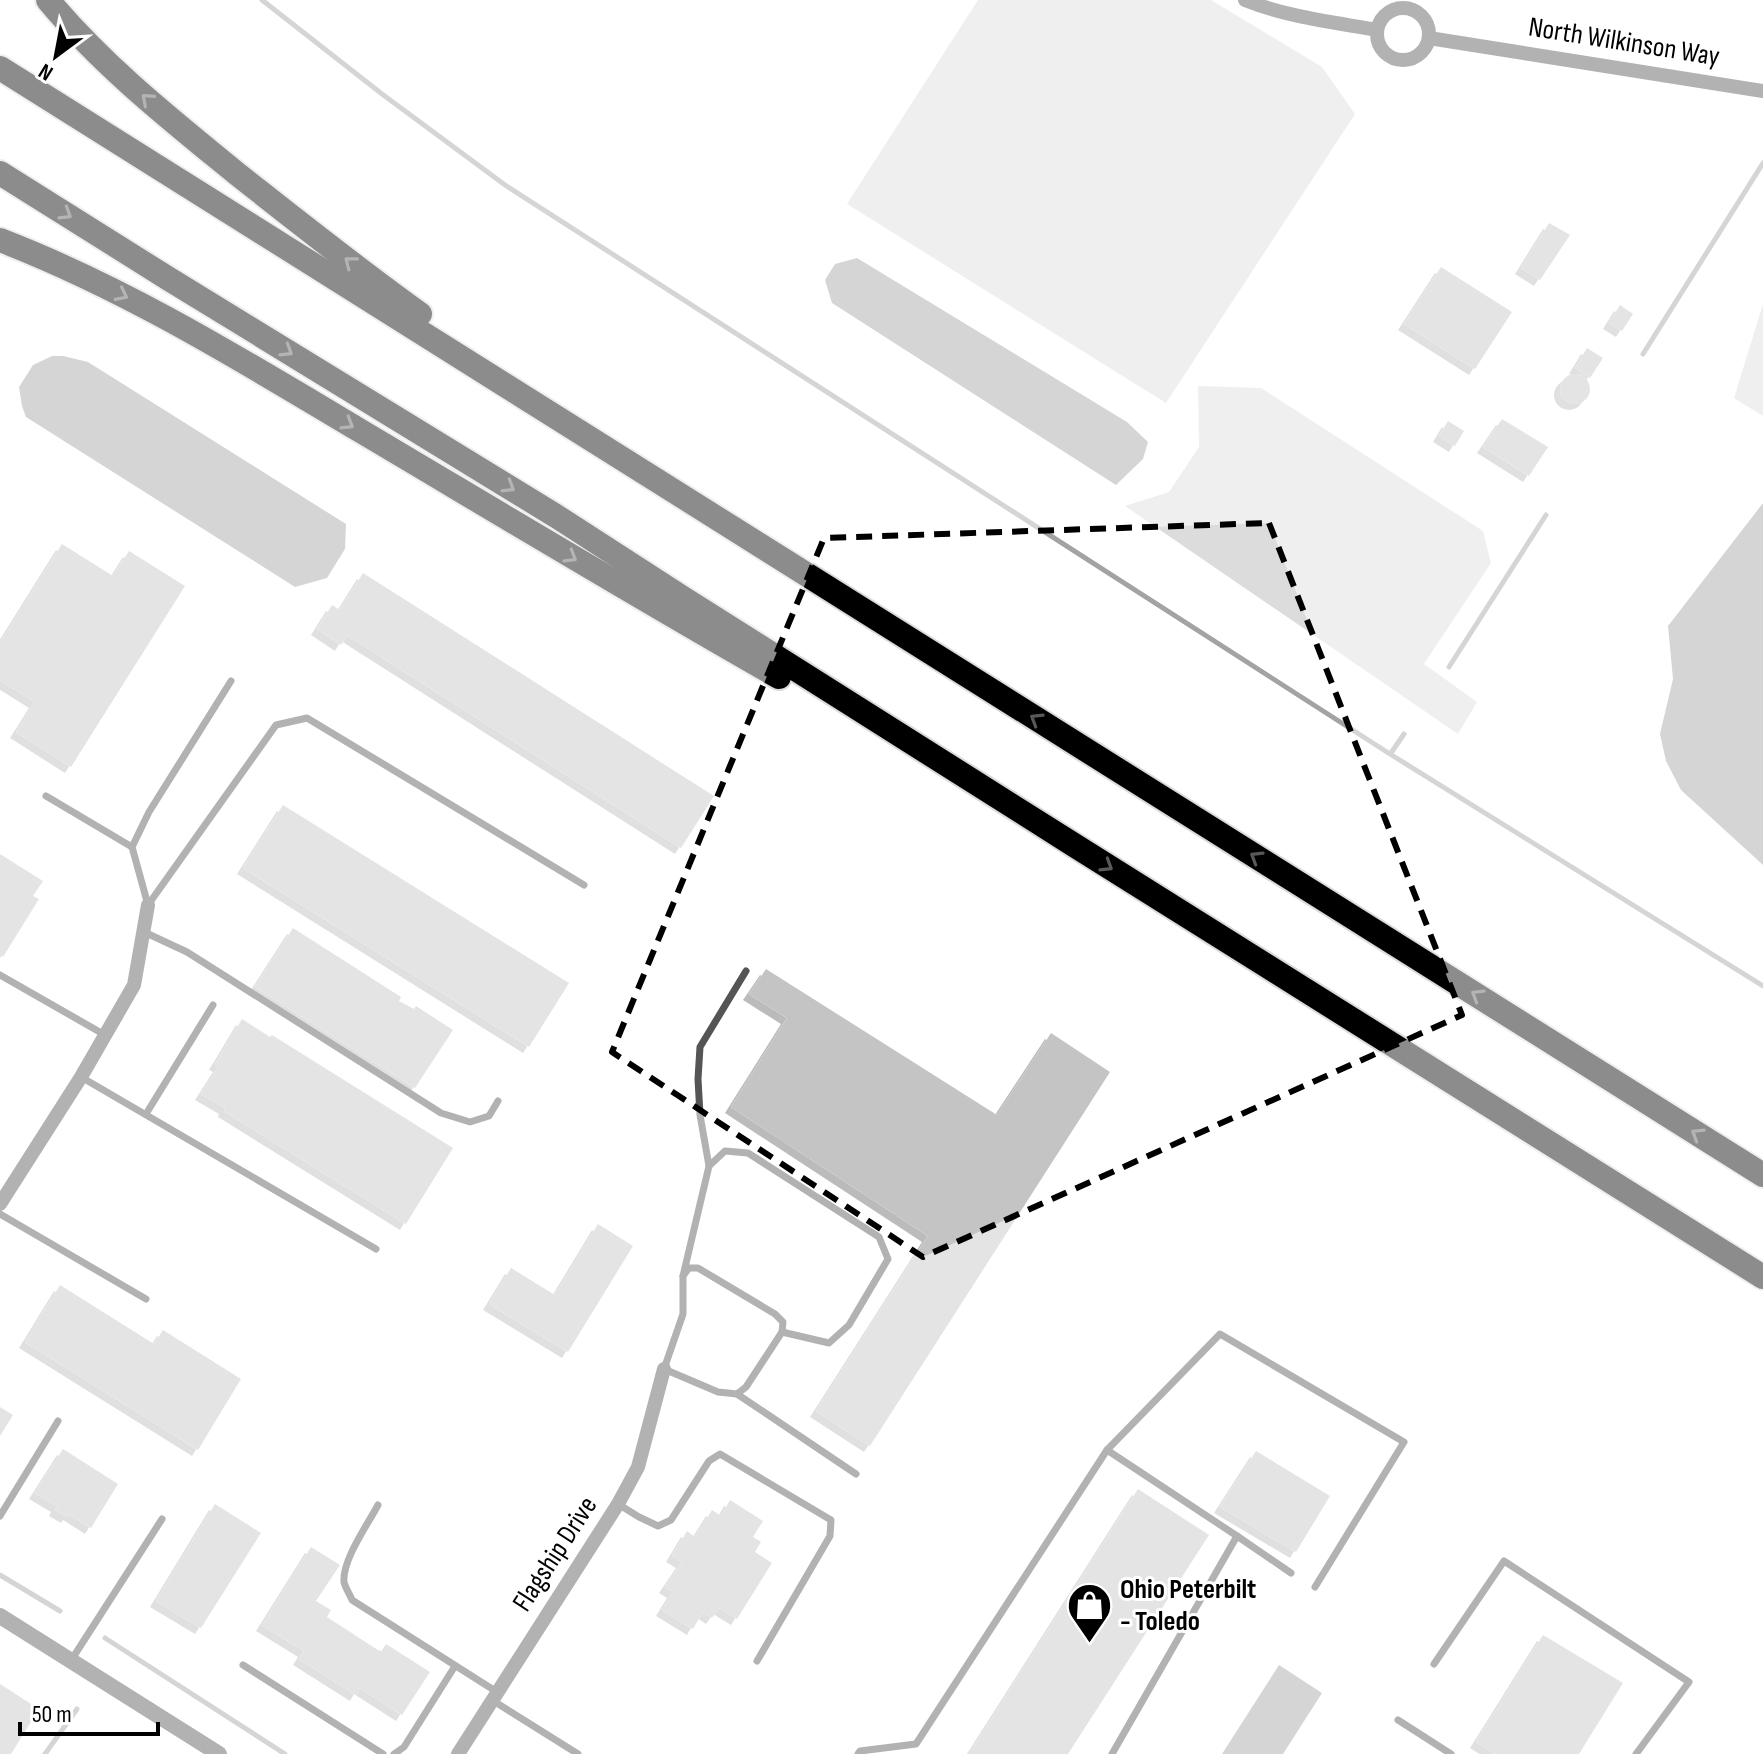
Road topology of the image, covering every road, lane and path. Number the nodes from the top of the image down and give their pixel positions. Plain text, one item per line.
1 (48, 0) edge
2 (1245, 0) edge
3 (1420, 6) edge
4 (1377, 30) junction
5 (1429, 38) junction
6 (0, 68) edge
7 (1763, 91) edge
8 (0, 173) edge
9 (0, 240) edge
10 (617, 455) junction
11 (231, 681) dead end
12 (46, 796) dead end
13 (1074, 845) junction
14 (132, 847) junction
15 (584, 885) dead end
16 (148, 905) junction
17 (144, 932) junction
18 (746, 971) dead end
19 (0, 975) edge
20 (213, 1005) dead end
21 (105, 1035) junction
22 (81, 1077) junction
23 (498, 1101) dead end
24 (146, 1114) junction
25 (709, 1166) junction
26 (1763, 1175) edge
27 (0, 1204) edge
28 (0, 1214) edge
29 (376, 1249) dead end
30 (683, 1276) junction
31 (1763, 1277) edge
32 (146, 1299) dead end
33 (782, 1332) junction
34 (664, 1369) junction
35 (737, 1394) junction
36 (58, 1421) dead end
37 (1107, 1450) junction
38 (856, 1474) dead end
39 (618, 1504) junction
40 (378, 1505) dead end
41 (0, 1516) edge
42 (162, 1519) dead end
43 (1237, 1536) junction
44 (1291, 1573) dead end
45 (1315, 1587) dead end
46 (0, 1616) edge
47 (71, 1661) junction
48 (757, 1661) dead end
49 (1434, 1664) dead end
50 (243, 1665) dead end
51 (455, 1666) junction
52 (494, 1696) junction
53 (1398, 1720) dead end
54 (916, 1744) junction
55 (1447, 1753) edge
56 (219, 1754) edge
57 (383, 1754) edge
58 (394, 1754) edge
59 (458, 1754) edge
60 (578, 1754) edge
61 (858, 1754) edge
62 (912, 1754) edge
63 (1112, 1754) edge
64 (1636, 1754) edge

10 -> 1 highway
2 - 4 street
3 - 4 street
3 - 5 street
4 - 5 street
5 - 7 street, North Wilkinson Way
6 - 10 highway
8 -> 13 highway
9 -> 13 highway
26 -> 10 highway
11 - 14 lane
12 - 14 lane
13 -> 31 highway
14 - 16 lane
15 - 16 lane
16 - 17 street
17 - 21 street
17 - 23 lane
18 - 25 lane
19 - 21 lane
20 - 24 lane
21 - 22 street
22 - 24 lane
22 - 27 street
24 - 29 lane
25 - 30 lane
25 - 33 lane
28 - 32 lane
30 - 33 lane
30 - 34 lane
33 - 35 lane
34 - 35 lane
34 - 39 street, Flagship Drive
35 - 38 lane
36 - 41 lane
37 - 43 lane
37 - 45 lane
37 - 54 lane
39 - 48 lane
39 - 52 street, Flagship Drive
40 - 51 lane
42 - 47 lane
43 - 44 lane
43 - 63 lane
46 - 47 street
47 - 56 street
49 - 64 lane
50 - 57 lane
51 - 52 lane
51 - 58 lane
52 - 59 street, Flagship Drive
52 - 60 lane
53 - 55 lane
54 - 61 lane
54 - 62 lane

